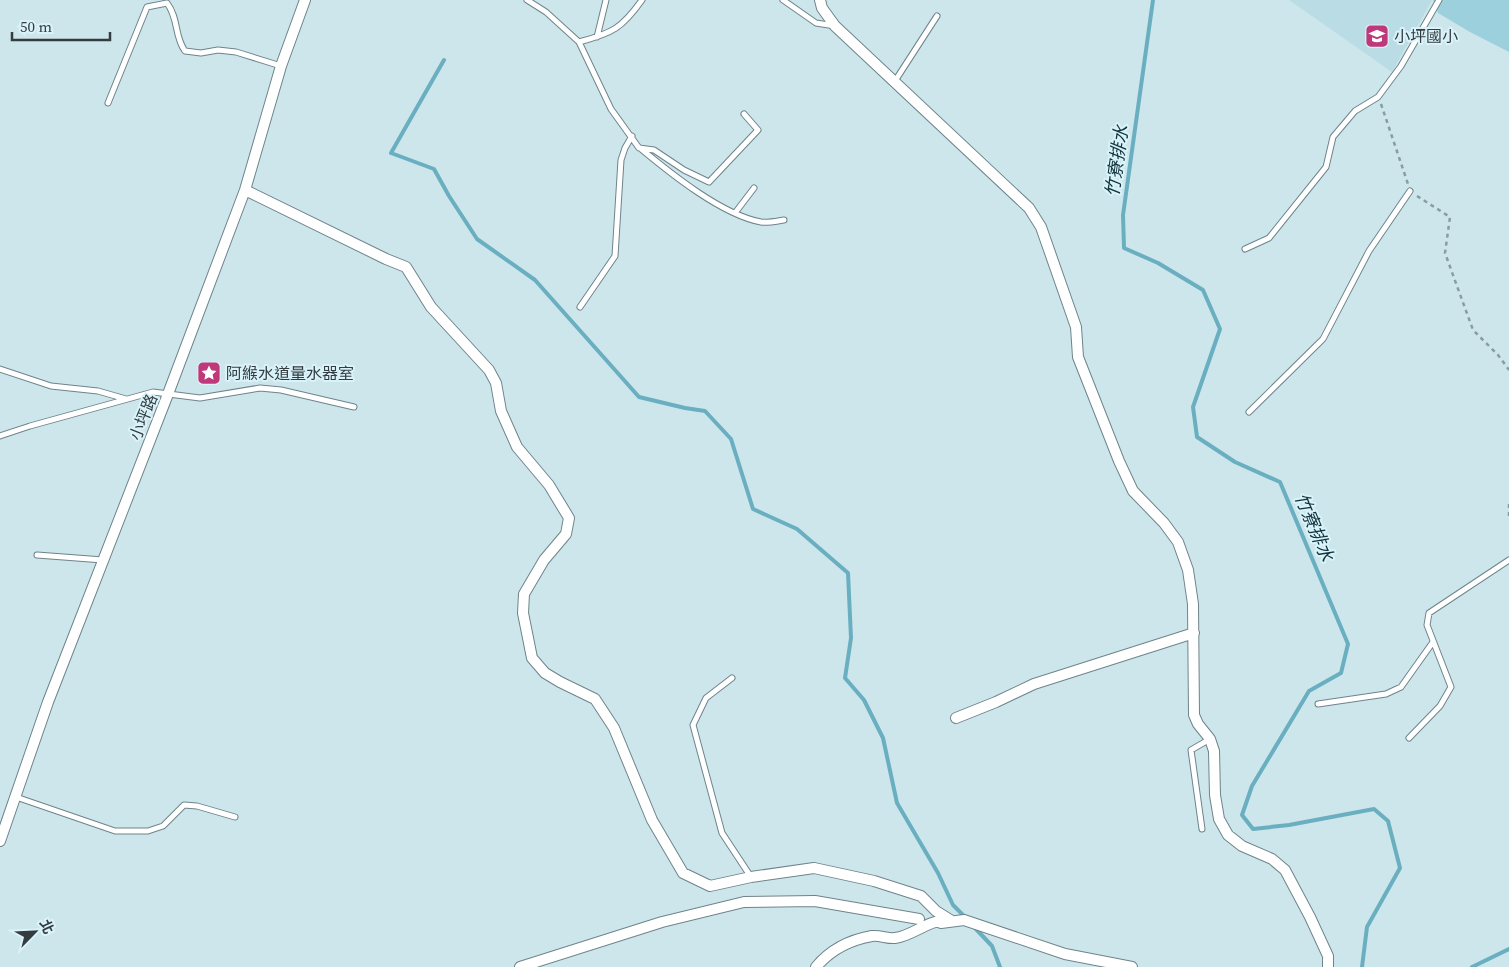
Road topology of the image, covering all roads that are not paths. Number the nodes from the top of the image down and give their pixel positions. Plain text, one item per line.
1 (305, 0) edge
2 (528, 0) edge
3 (606, 0) edge
4 (642, 0) edge
5 (783, 0) edge
6 (820, 0) edge
7 (1439, 0) edge
8 (937, 16) dead end
9 (835, 26) junction
10 (597, 37) junction
11 (579, 42) junction
12 (281, 66) junction
13 (895, 81) junction
14 (108, 103) dead end
15 (744, 114) dead end
16 (632, 136) junction
17 (639, 148) junction
18 (754, 188) dead end
19 (245, 190) junction
20 (1410, 191) road end
21 (735, 213) junction
22 (784, 220) dead end
23 (1245, 249) dead end
24 (580, 307) dead end
25 (0, 368) edge
26 (168, 394) junction
27 (126, 399) junction
28 (354, 407) dead end
29 (1249, 412) dead end
30 (0, 436) edge
31 (37, 555) dead end
32 (104, 560) junction
33 (1509, 560) edge
34 (1194, 633) junction
35 (1433, 642) junction
36 (732, 678) dead end
37 (1318, 704) dead end
38 (956, 718) dead end
39 (1409, 738) dead end
40 (1210, 739) junction
41 (16, 797) junction
42 (235, 817) dead end
43 (1202, 829) dead end
44 (0, 842) edge
45 (751, 877) junction
46 (920, 919) dead end
47 (946, 922) junction
48 (520, 967) edge
49 (816, 967) edge
50 (1132, 967) edge
51 (1328, 967) edge

1 - 12 street, 小坪路
2 - 11 lane
3 - 10 lane
4 - 10 lane
5 - 9 lane
6 - 9 street
7 - 23 lane
8 - 13 lane
9 - 13 street
10 - 11 lane
11 - 16 lane
12 - 14 lane
12 - 19 street, 小坪路
13 - 34 street
15 - 17 lane
16 - 17 lane
16 - 24 lane
17 - 21 lane
18 - 21 lane
19 - 26 street, 小坪路
19 - 45 street
20 - 29 lane
21 - 22 lane
25 - 27 lane
26 - 27 lane
26 - 28 lane
26 - 32 street, 小坪路
27 - 30 lane
31 - 32 lane
32 - 41 street, 小坪路
33 - 35 lane
34 - 38 street
34 - 40 street
35 - 37 lane
35 - 39 lane
36 - 45 lane
40 - 43 lane
40 - 51 street
41 - 42 lane
41 - 44 street, 小坪路
45 - 47 street
46 - 48 street
47 - 49 street
47 - 50 street

